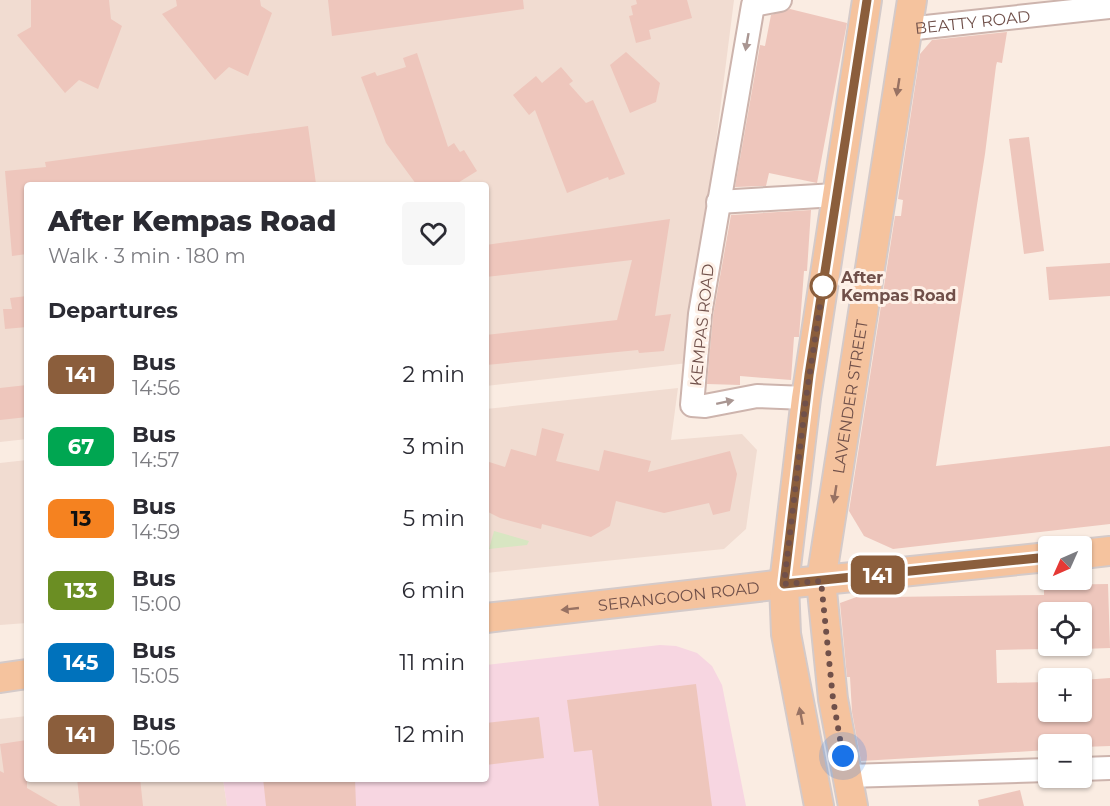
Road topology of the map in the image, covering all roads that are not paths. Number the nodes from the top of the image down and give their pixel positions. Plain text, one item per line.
1 (780, 0) edge
2 (867, 0) edge
3 (912, 0) edge
4 (1110, 7) edge
5 (907, 29) junction
6 (836, 195) junction
7 (718, 202) junction
8 (806, 398) junction
9 (1110, 551) edge
10 (1092, 553) edge
11 (1038, 558) edge
12 (821, 581) junction
13 (784, 584) junction
14 (489, 618) edge
15 (24, 674) edge
16 (0, 678) edge
17 (1110, 768) edge
18 (1092, 769) edge
19 (1038, 770) edge
20 (847, 776) junction
21 (819, 806) edge
22 (853, 806) edge

1 -> 7 street, KEMPAS ROAD
2 - 6 main road
3 - 5 main road, LAVENDER STREET
4 - 5 street, BEATTY ROAD
5 -> 12 main road, LAVENDER STREET
6 - 7 street
6 - 8 main road
7 -> 8 street, KEMPAS ROAD
8 - 13 main road
9 - 10 main road
11 - 12 main road, SERANGOON ROAD
12 - 13 main road, SERANGOON ROAD
12 - 20 main road, LAVENDER STREET
13 -> 14 main road, SERANGOON ROAD
21 -> 13 main road
15 - 16 main road
17 - 18 street
19 - 20 street
20 - 22 main road, LAVENDER STREET

